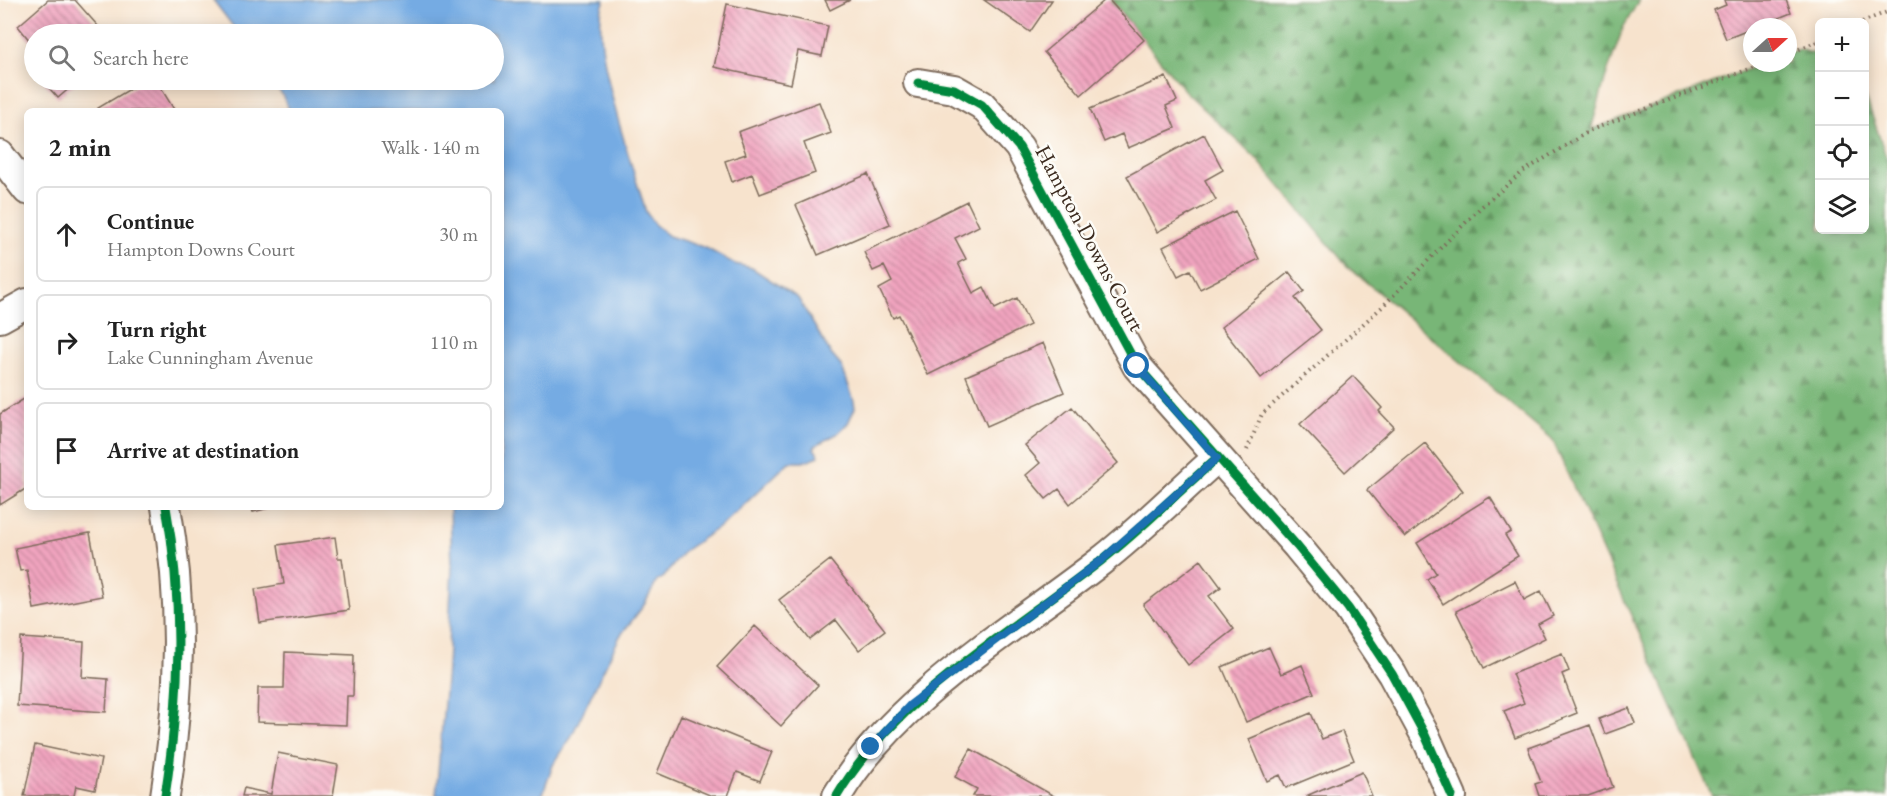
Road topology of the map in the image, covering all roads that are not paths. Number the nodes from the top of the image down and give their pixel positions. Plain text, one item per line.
1 (918, 83) dead end
2 (0, 155) edge
3 (24, 186) edge
4 (24, 305) edge
5 (0, 318) edge
6 (1222, 464) junction
7 (167, 510) edge
8 (165, 796) edge
9 (837, 796) edge
10 (1452, 796) edge

1 - 6 street, Hampton Downs Court
2 - 3 street
4 - 5 street
6 - 9 street
6 - 10 street, Hampton Downs Court
7 - 8 street

